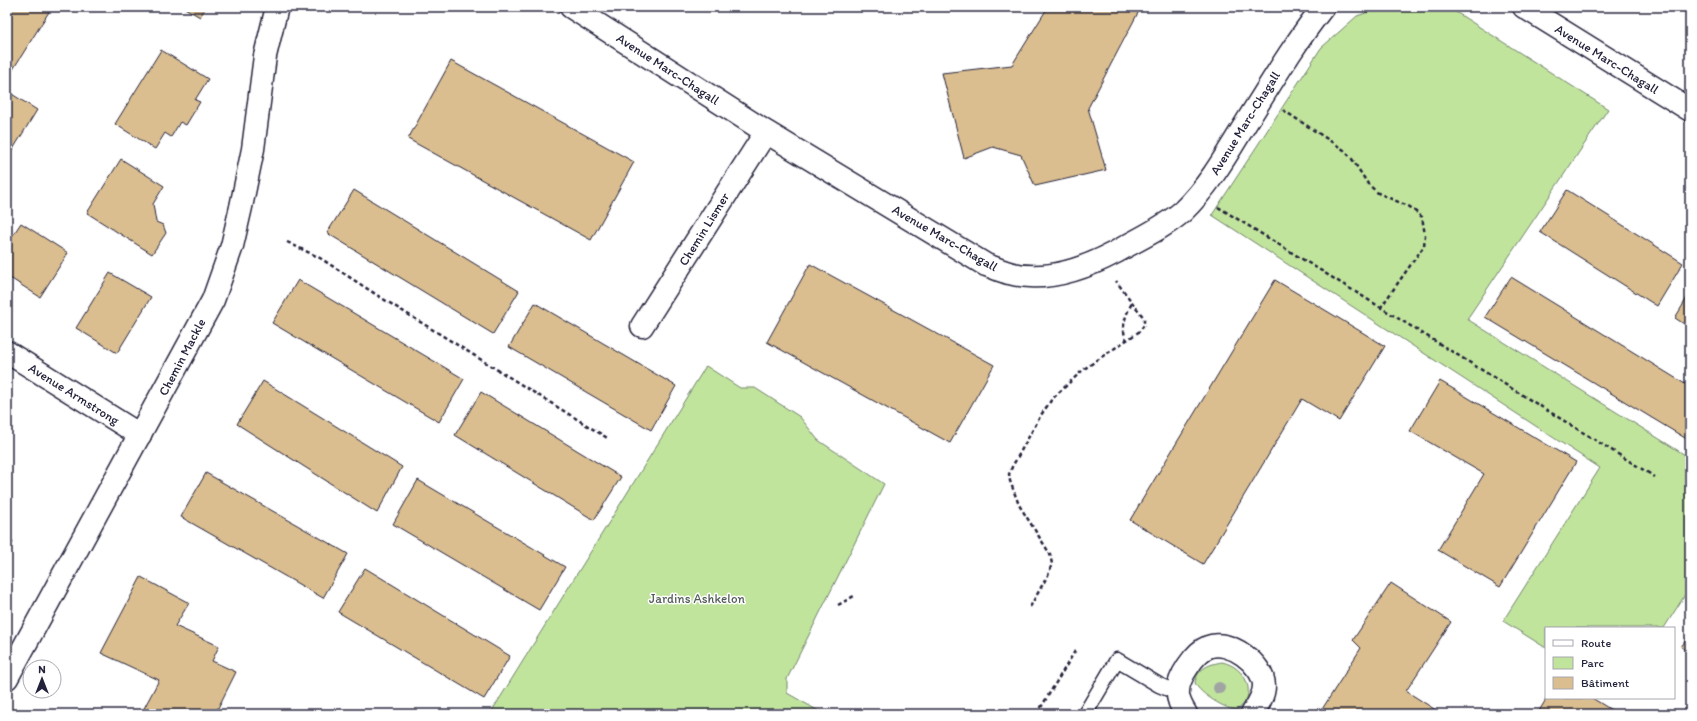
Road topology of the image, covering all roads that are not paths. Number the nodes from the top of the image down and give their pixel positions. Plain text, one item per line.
1 (277, 7) edge
2 (571, 7) edge
3 (1323, 7) edge
4 (1524, 7) edge
5 (1690, 110) edge
6 (766, 132) junction
7 (642, 326) dead end
8 (7, 352) edge
9 (140, 435) junction
10 (7, 678) edge
11 (1178, 693) junction
12 (1085, 714) edge
13 (1186, 714) edge
14 (1252, 714) edge

1 - 9 street, Chemin Mackle
2 - 6 street, Avenue Marc-Chagall
3 - 6 street, Avenue Marc-Chagall
4 - 5 street, Avenue Marc-Chagall
6 - 7 street, Chemin Lismer
8 - 9 street, Avenue Armstrong
9 - 10 street, Chemin Mackle
11 - 12 lane
11 - 13 street
11 - 14 street

